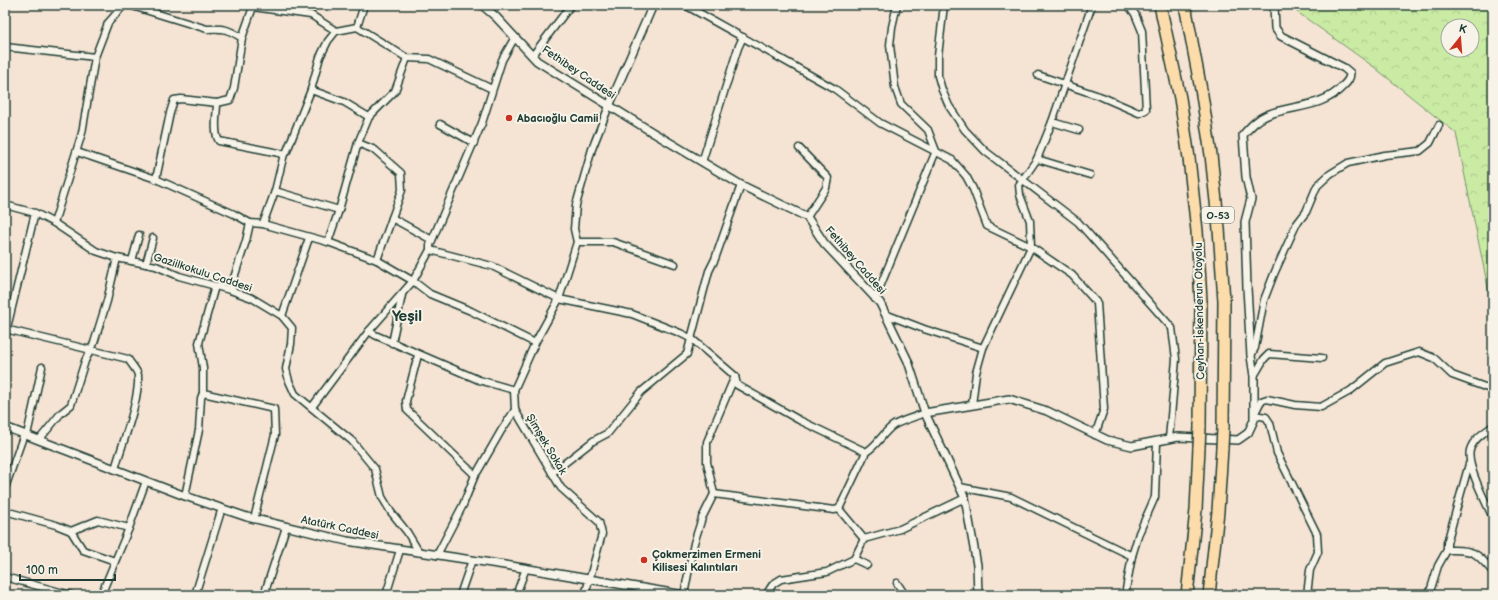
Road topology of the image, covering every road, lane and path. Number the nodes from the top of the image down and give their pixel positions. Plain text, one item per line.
1 (124, 5) edge
2 (129, 5) edge
3 (364, 5) edge
4 (482, 5) edge
5 (571, 5) edge
6 (653, 5) edge
7 (685, 5) edge
8 (897, 5) edge
9 (944, 5) edge
10 (1092, 5) edge
11 (1128, 5) edge
12 (1160, 5) edge
13 (1185, 5) edge
14 (1274, 5) edge
15 (253, 6) edge
16 (490, 8) edge
17 (357, 27) junction
18 (336, 31) junction
19 (515, 37) junction
20 (743, 37) junction
21 (242, 38) junction
22 (5, 47) edge
23 (533, 55) junction
24 (95, 57) junction
25 (406, 58) junction
26 (1038, 75) dead end
27 (1064, 85) junction
28 (492, 89) junction
29 (311, 90) junction
30 (217, 103) junction
31 (609, 106) junction
32 (369, 117) junction
33 (1052, 122) junction
34 (440, 124) dead end
35 (1439, 125) dead end
36 (1079, 130) dead end
37 (358, 143) junction
38 (474, 143) junction
39 (799, 148) dead end
40 (77, 152) junction
41 (936, 152) junction
42 (284, 154) junction
43 (1037, 159) junction
44 (702, 162) junction
45 (1090, 175) dead end
46 (156, 179) junction
47 (1022, 180) junction
48 (741, 185) junction
49 (275, 191) junction
50 (5, 206) edge
51 (339, 210) junction
52 (35, 213) junction
53 (392, 218) junction
54 (807, 218) junction
55 (54, 223) junction
56 (250, 223) junction
57 (263, 224) junction
58 (139, 235) dead end
59 (153, 238) dead end
60 (310, 238) junction
61 (432, 240) junction
62 (328, 242) junction
63 (577, 242) junction
64 (1031, 247) junction
65 (430, 250) junction
66 (117, 258) junction
67 (377, 260) junction
68 (132, 261) junction
69 (146, 264) junction
70 (675, 264) dead end
71 (413, 281) junction
72 (215, 286) junction
73 (230, 290) junction
74 (402, 293) junction
75 (559, 299) junction
76 (875, 299) junction
77 (885, 314) junction
78 (282, 316) junction
79 (6, 329) edge
80 (369, 331) junction
81 (5, 336) edge
82 (692, 339) junction
83 (392, 343) junction
84 (535, 343) junction
85 (983, 348) junction
86 (90, 350) junction
87 (418, 355) junction
88 (1251, 356) junction
89 (1322, 358) dead end
90 (42, 367) dead end
91 (735, 376) junction
92 (1254, 376) junction
93 (514, 390) junction
94 (1493, 390) edge
95 (202, 393) junction
96 (972, 405) junction
97 (312, 407) junction
98 (515, 410) junction
99 (925, 413) junction
100 (1254, 415) junction
101 (1493, 426) edge
102 (5, 427) edge
103 (26, 435) junction
104 (1095, 435) junction
105 (1169, 439) junction
106 (38, 440) junction
107 (1157, 442) junction
108 (866, 452) junction
109 (1469, 464) junction
110 (115, 469) junction
111 (552, 473) junction
112 (475, 475) junction
113 (146, 481) junction
114 (960, 487) junction
115 (5, 488) edge
116 (714, 494) junction
117 (184, 496) junction
118 (965, 498) junction
119 (222, 508) junction
120 (839, 509) junction
121 (5, 511) edge
122 (1493, 518) edge
123 (254, 519) junction
124 (286, 526) junction
125 (129, 528) junction
126 (72, 531) junction
127 (864, 539) junction
128 (400, 550) junction
129 (1447, 550) junction
130 (420, 552) junction
131 (437, 555) junction
132 (1132, 556) junction
133 (854, 559) junction
134 (115, 560) junction
135 (472, 560) junction
136 (867, 565) dead end
137 (526, 568) junction
138 (1493, 572) edge
139 (5, 577) edge
140 (588, 579) junction
141 (897, 583) dead end
142 (62, 594) edge
143 (71, 595) edge
144 (101, 595) edge
145 (195, 595) edge
146 (264, 595) edge
147 (386, 595) edge
148 (460, 595) edge
149 (516, 595) edge
150 (584, 595) edge
151 (684, 595) edge
152 (766, 595) edge
153 (905, 595) edge
154 (978, 595) edge
155 (1125, 595) edge
156 (1186, 595) edge
157 (1209, 595) edge
158 (1307, 595) edge
159 (1429, 595) edge

1 - 24 street
2 - 21 street
3 - 17 street
4 - 16 street, Fethibey Caddesi
5 - 23 street
6 - 31 street
7 - 20 street
8 - 41 street
9 - 47 street
10 - 27 street
11 - 27 street
12 - 156 highway, Ceyhan-İskenderun Otoyolu / O-53, bridge
13 - 157 highway, Ceyhan-İskenderun Otoyolu / O-53, bridge
14 - 88 street
15 - 18 street
15 - 21 street
16 - 19 street, Fethibey Caddesi
17 - 18 street
17 - 25 street
18 - 29 street
19 - 23 street, Fethibey Caddesi
19 - 28 street
20 - 41 street
20 - 44 street
21 - 30 street
22 - 24 street
23 - 31 street, Fethibey Caddesi
24 - 40 street
25 - 28 street
25 - 32 street
26 - 27 street
27 - 33 street
28 - 38 street
29 - 32 street
29 - 42 street
30 - 42 street
30 - 46 street
31 - 44 street, Fethibey Caddesi
31 - 63 street
32 - 37 street
33 - 36 street
33 - 43 street
34 - 38 street
35 - 88 street
37 - 51 street
37 - 53 street
38 - 61 street
39 - 54 street
40 - 46 street
40 - 55 street
41 - 64 street
41 - 76 street
42 - 49 street
43 - 45 street
43 - 47 street
44 - 48 street, Fethibey Caddesi
46 - 56 street
47 - 64 street
47 - 105 street
48 - 54 street, Fethibey Caddesi
48 - 82 street
49 - 51 street
49 - 57 street
50 - 52 street, Gaziilkokulu Caddesi
51 - 62 street
52 - 55 street, Gaziilkokulu Caddesi
52 - 79 street
53 - 61 street
53 - 67 street
54 - 76 street, Fethibey Caddesi
55 - 66 street, Gaziilkokulu Caddesi
56 - 57 street
56 - 73 street
57 - 60 street
58 - 68 street
59 - 69 street
60 - 62 street
60 - 78 street
61 - 65 street
62 - 67 street
63 - 70 street
63 - 75 street, Şimşek Sokak
64 - 85 street
64 - 104 street
65 - 71 street
65 - 75 street
66 - 68 street, Gaziilkokulu Caddesi
66 - 86 street
67 - 71 street
68 - 69 street, Gaziilkokulu Caddesi
69 - 72 street, Gaziilkokulu Caddesi
71 - 74 street
71 - 84 street
72 - 73 street, Gaziilkokulu Caddesi
72 - 95 street
73 - 78 street, Gaziilkokulu Caddesi
74 - 80 street
74 - 83 street
75 - 82 street
75 - 84 street, Şimşek Sokak
76 - 77 street, Fethibey Caddesi
77 - 85 street
77 - 99 street, Fethibey Caddesi
78 - 97 street, Gaziilkokulu Caddesi
79 - 81 street
79 - 86 street
80 - 83 street
80 - 97 street
82 - 91 street
82 - 111 street
83 - 87 street
84 - 93 street, Şimşek Sokak
85 - 96 street
86 - 106 street
86 - 110 street
87 - 93 street
87 - 112 street
88 - 92 street
89 - 92 street
90 - 103 street
91 - 108 street
91 - 116 street
92 - 100 street
93 - 98 street, Şimşek Sokak
94 - 100 street
95 - 117 street
95 - 123 street
96 - 99 street
96 - 104 street
97 - 130 street, Gaziilkokulu Caddesi
98 - 111 street, Şimşek Sokak
98 - 112 street
99 - 108 street
99 - 114 street, Fethibey Caddesi
100 - 105 street
100 - 158 street
101 - 109 street
102 - 103 street, Atatürk Caddesi
103 - 106 street, Atatürk Caddesi
103 - 115 street
104 - 107 street
105 - 107 street
106 - 110 street, Atatürk Caddesi
107 - 132 street
108 - 120 street
109 - 122 street
109 - 129 street
110 - 113 street, Atatürk Caddesi
111 - 140 street, Şimşek Sokak
112 - 131 street
113 - 117 street, Atatürk Caddesi
113 - 125 street
114 - 118 street, Fethibey Caddesi
114 - 132 street
116 - 120 street
116 - 151 street
117 - 119 street, Atatürk Caddesi
118 - 127 street
118 - 154 street, Fethibey Caddesi
119 - 123 street, Atatürk Caddesi
119 - 145 street
120 - 127 street
121 - 126 street
123 - 124 street, Atatürk Caddesi
124 - 128 street, Atatürk Caddesi
124 - 146 street
125 - 126 street
125 - 134 street
126 - 134 street
127 - 133 street
128 - 130 street, Atatürk Caddesi
128 - 147 street
129 - 138 street
129 - 159 street
130 - 131 street, Atatürk Caddesi
131 - 135 street, Atatürk Caddesi
132 - 155 street
133 - 136 street
133 - 152 street
134 - 144 street
135 - 137 street, Atatürk Caddesi
135 - 148 street
137 - 140 street, Atatürk Caddesi
137 - 149 street
139 - 142 street
140 - 150 street, Şimşek Sokak
140 - 151 street, Atatürk Caddesi
141 - 153 street
142 - 143 street

